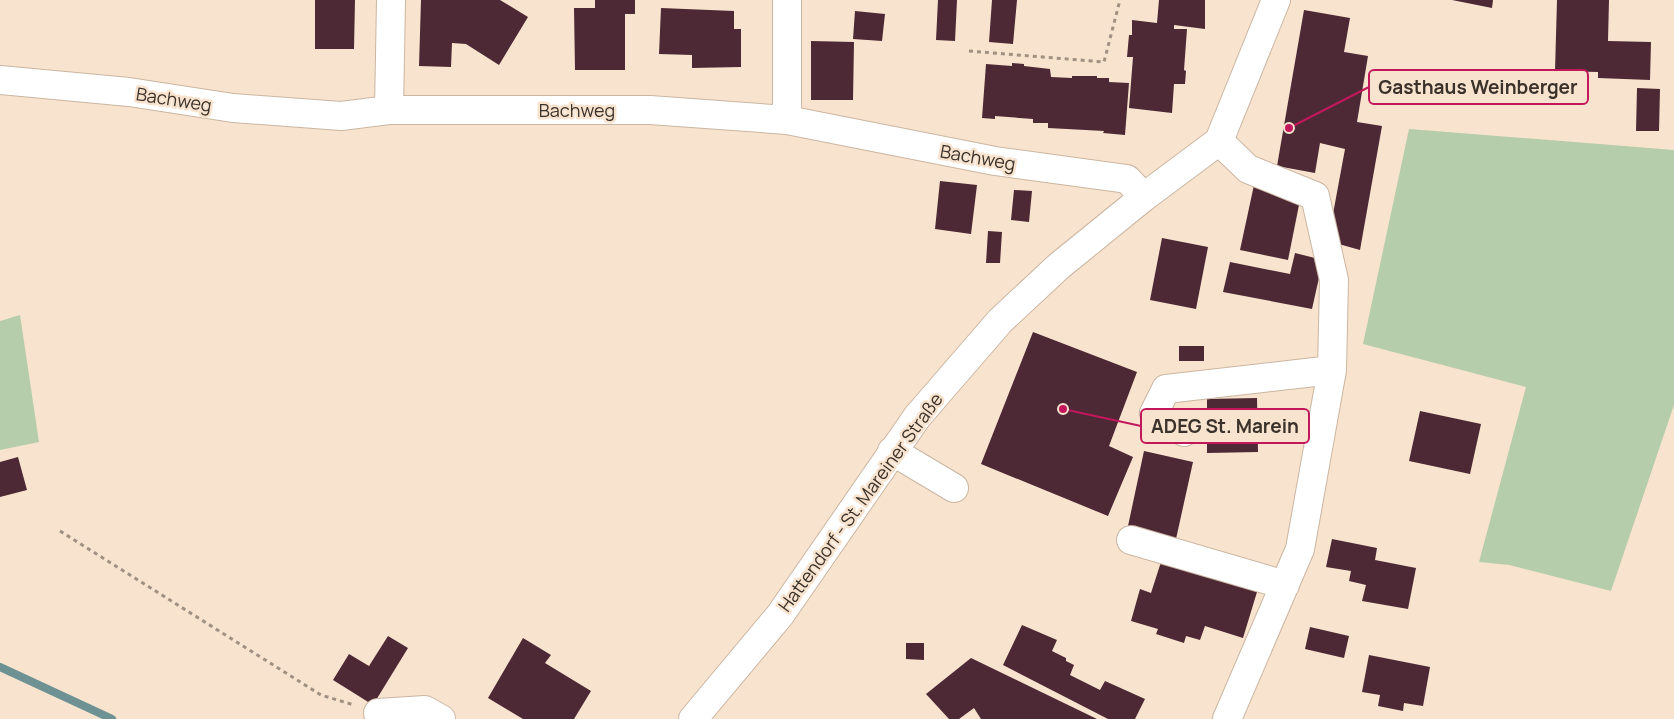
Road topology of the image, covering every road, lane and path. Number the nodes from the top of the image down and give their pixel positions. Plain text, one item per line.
1 (391, 0) edge
2 (787, 0) edge
3 (1120, 0) edge
4 (1276, 0) edge
5 (969, 51) dead end
6 (0, 80) edge
7 (389, 110) junction
8 (787, 120) junction
9 (1219, 141) junction
10 (1144, 197) junction
11 (1332, 370) junction
12 (1184, 432) dead end
13 (892, 451) junction
14 (954, 488) dead end
15 (60, 531) dead end
16 (1131, 540) dead end
17 (1285, 585) junction
18 (378, 713) joint
19 (441, 719) edge
20 (693, 719) edge
21 (1227, 719) edge

1 - 7 street
2 - 8 street
3 - 5 path
4 - 9 street
6 - 7 street, Bachweg
7 - 8 street, Bachweg
8 - 10 street, Bachweg
9 - 10 street, Hattendorf - St. Mareiner Straße
9 - 11 street
10 - 13 street, Hattendorf - St. Mareiner Straße
11 - 12 street
11 - 17 street
13 - 14 street
13 - 20 street, Hattendorf - St. Mareiner Straße
15 - 18 path
16 - 17 street
17 - 21 street
18 - 19 street

